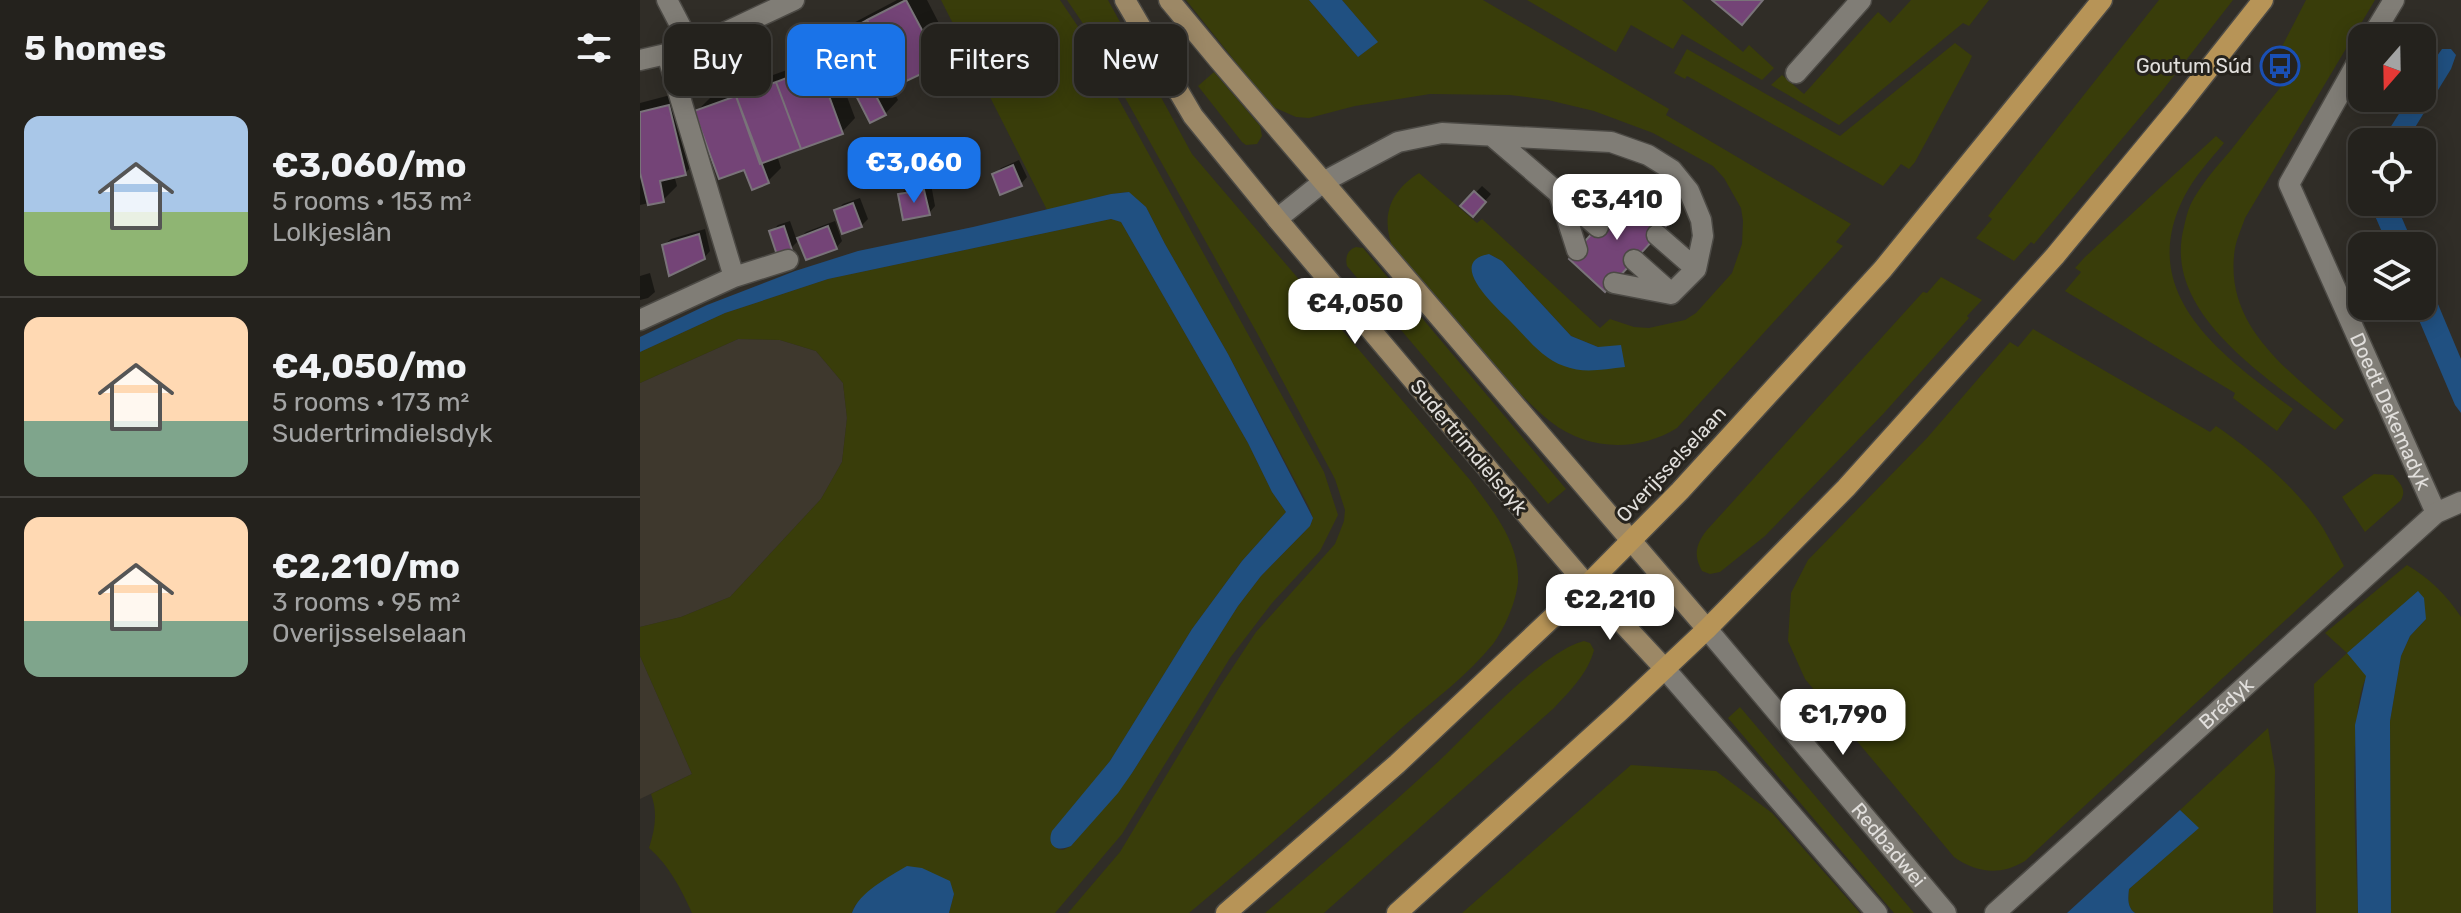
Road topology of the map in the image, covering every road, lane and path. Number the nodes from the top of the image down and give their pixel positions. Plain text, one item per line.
1 (667, 0) edge
2 (794, 0) edge
3 (1125, 0) edge
4 (1169, 0) edge
5 (1861, 0) edge
6 (2102, 0) edge
7 (2263, 0) edge
8 (2394, 0) edge
9 (680, 24) edge
10 (743, 24) edge
11 (2379, 24) edge
12 (664, 55) edge
13 (640, 60) edge
14 (1796, 73) dead end
15 (2348, 79) edge
16 (680, 96) edge
17 (1492, 136) junction
18 (1323, 182) junction
19 (1559, 194) junction
20 (1621, 202) dead end
21 (1277, 219) junction
22 (1598, 227) dead end
23 (1657, 235) dead end
24 (1577, 250) dead end
25 (788, 260) dead end
26 (1634, 260) dead end
27 (1696, 269) junction
28 (734, 277) junction
29 (1614, 283) dead end
30 (1671, 294) junction
31 (640, 320) edge
32 (2461, 502) edge
33 (2436, 513) junction
34 (1632, 540) junction
35 (1587, 585) junction
36 (1707, 629) junction
37 (1665, 669) junction
38 (1226, 913) edge
39 (1397, 913) edge
40 (1877, 913) edge
41 (1946, 913) edge
42 (1995, 913) edge

1 - 9 street
2 - 10 street
3 - 21 street, Sudertrimdielsdyk
4 - 18 street
5 - 14 street
6 - 34 main road, Overijsselselaan
7 - 36 main road
8 - 11 street
12 - 13 street
15 - 33 street, Doedt Dekemadyk
16 - 28 street
17 - 18 street
17 - 19 street
17 - 27 street
18 - 21 street
18 - 34 street
19 - 20 street
19 - 22 street
19 - 24 street
21 - 35 street, Sudertrimdielsdyk
23 - 27 street
25 - 28 street
26 - 30 street
27 - 30 street
28 - 31 street
29 - 30 street
32 - 33 street, Brédyk
33 - 42 street, Brédyk
34 - 35 main road, Overijsselselaan
34 - 36 street
35 - 37 street, Sudertrimdielsdyk
35 - 38 main road, Overijsselselaan
36 - 37 main road
36 - 41 street, Redbadwei
37 - 39 main road
37 - 40 street

